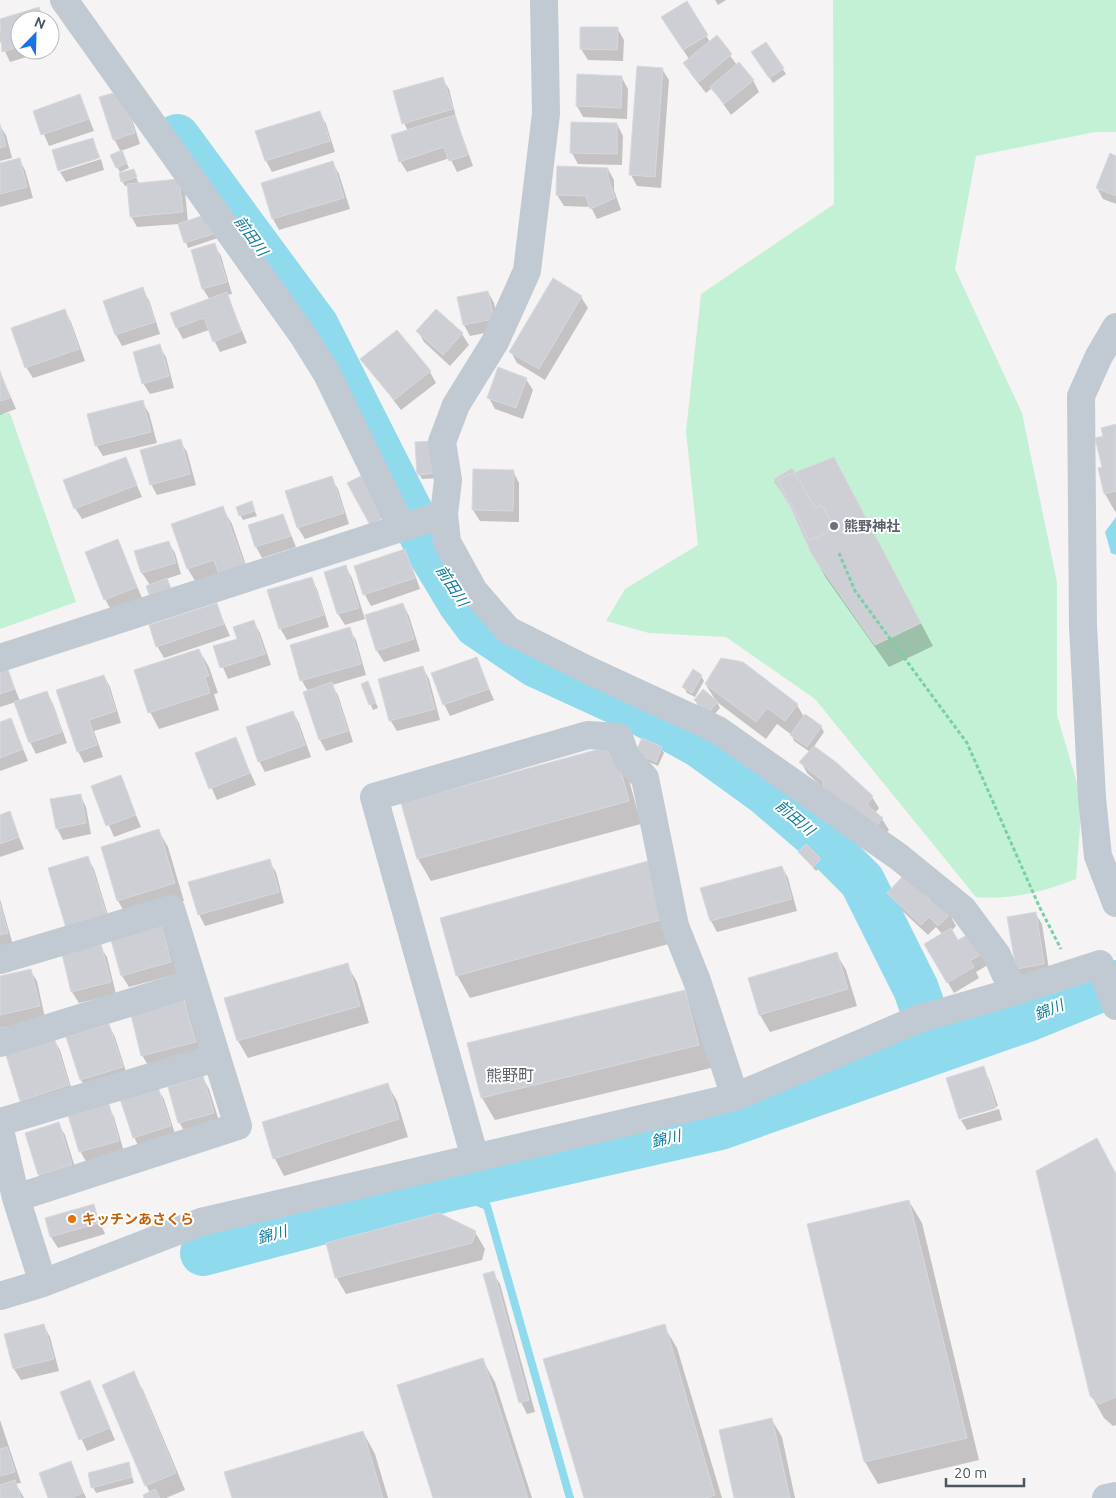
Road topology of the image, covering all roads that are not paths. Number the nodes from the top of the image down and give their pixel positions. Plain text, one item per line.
1 (64, 0) edge
2 (544, 0) edge
3 (1116, 327) edge
4 (444, 514) junction
5 (401, 526) junction
6 (0, 658) edge
7 (1116, 903) edge
8 (0, 960) edge
9 (1108, 961) edge
10 (193, 982) junction
11 (1013, 992) junction
12 (1116, 1004) edge
13 (0, 1043) edge
14 (215, 1058) junction
15 (735, 1097) junction
16 (0, 1122) edge
17 (0, 1130) edge
18 (475, 1158) junction
19 (16, 1198) junction
20 (43, 1283) junction
21 (0, 1296) edge
22 (1116, 1496) edge
23 (1106, 1498) edge

1 - 5 street
2 - 4 street
3 - 7 street
4 - 5 street
4 - 11 street
5 - 6 street
8 - 10 street
9 - 11 street
9 - 12 street
10 - 13 street
10 - 14 street
11 - 15 street
14 - 16 street
14 - 19 street
15 - 18 street
15 - 18 street
17 - 19 street
18 - 20 street
19 - 20 street
20 - 21 street
22 - 23 main road

